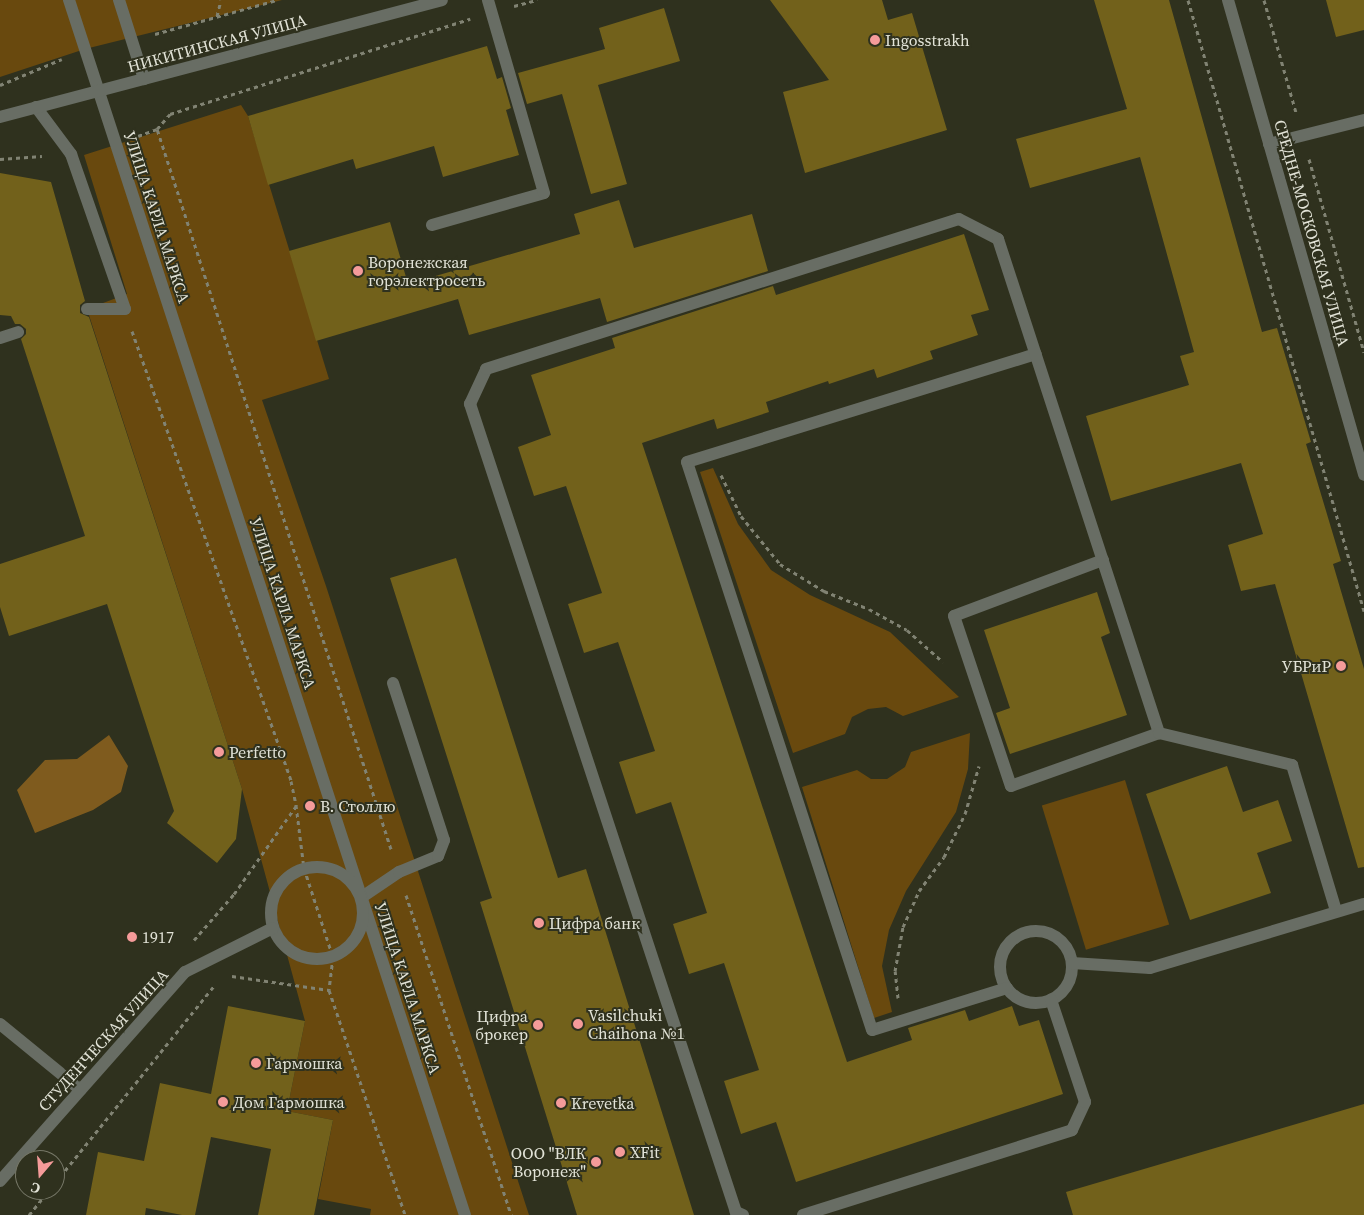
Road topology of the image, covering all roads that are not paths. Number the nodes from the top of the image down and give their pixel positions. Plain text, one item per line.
1 (69, 0) edge
2 (119, 0) edge
3 (442, 0) edge
4 (1228, 0) edge
5 (490, 6) edge
6 (144, 79) junction
7 (98, 91) junction
8 (36, 107) junction
9 (0, 117) edge
10 (1364, 120) edge
11 (1269, 144) junction
12 (432, 225) dead end
13 (87, 308) dead end
14 (18, 332) dead end
15 (0, 338) edge
16 (1036, 354) junction
17 (1364, 475) edge
18 (1103, 560) junction
19 (393, 684) dead end
20 (1160, 732) junction
21 (362, 897) junction
22 (1364, 904) edge
23 (1336, 911) junction
24 (273, 928) junction
25 (1072, 963) junction
26 (1007, 988) junction
27 (1051, 1000) junction
28 (0, 1024) edge
29 (80, 1090) junction
30 (0, 1181) edge
31 (465, 1215) edge
32 (742, 1215) edge
33 (804, 1215) edge

1 - 7 street, УЛИЦА КАРЛА МАРКСА
2 - 6 street
3 - 6 street, НИКИТИНСКАЯ УЛИЦА
4 - 11 street, СРЕДНЕ-МОСКОВСКАЯ УЛИЦА
5 - 12 street
6 - 7 street, НИКИТИНСКАЯ УЛИЦА
7 - 8 street, НИКИТИНСКАЯ УЛИЦА
7 - 21 street, УЛИЦА КАРЛА МАРКСА
8 - 9 street, НИКИТИНСКАЯ УЛИЦА
8 - 13 street
10 - 11 street
11 - 17 street, СРЕДНЕ-МОСКОВСКАЯ УЛИЦА
14 - 15 street
16 - 18 street
16 - 26 street
16 - 32 street
18 - 20 street
18 - 20 street
19 - 21 street
20 - 23 street
21 - 24 street
21 - 24 street
21 - 31 street, УЛИЦА КАРЛА МАРКСА
22 - 23 street
23 - 25 street
24 - 29 street, СТУДЕНЧЕСКАЯ УЛИЦА
25 - 26 street
25 - 27 street
26 - 27 street
27 - 33 street
28 - 29 street
29 - 30 street, СТУДЕНЧЕСКАЯ УЛИЦА

